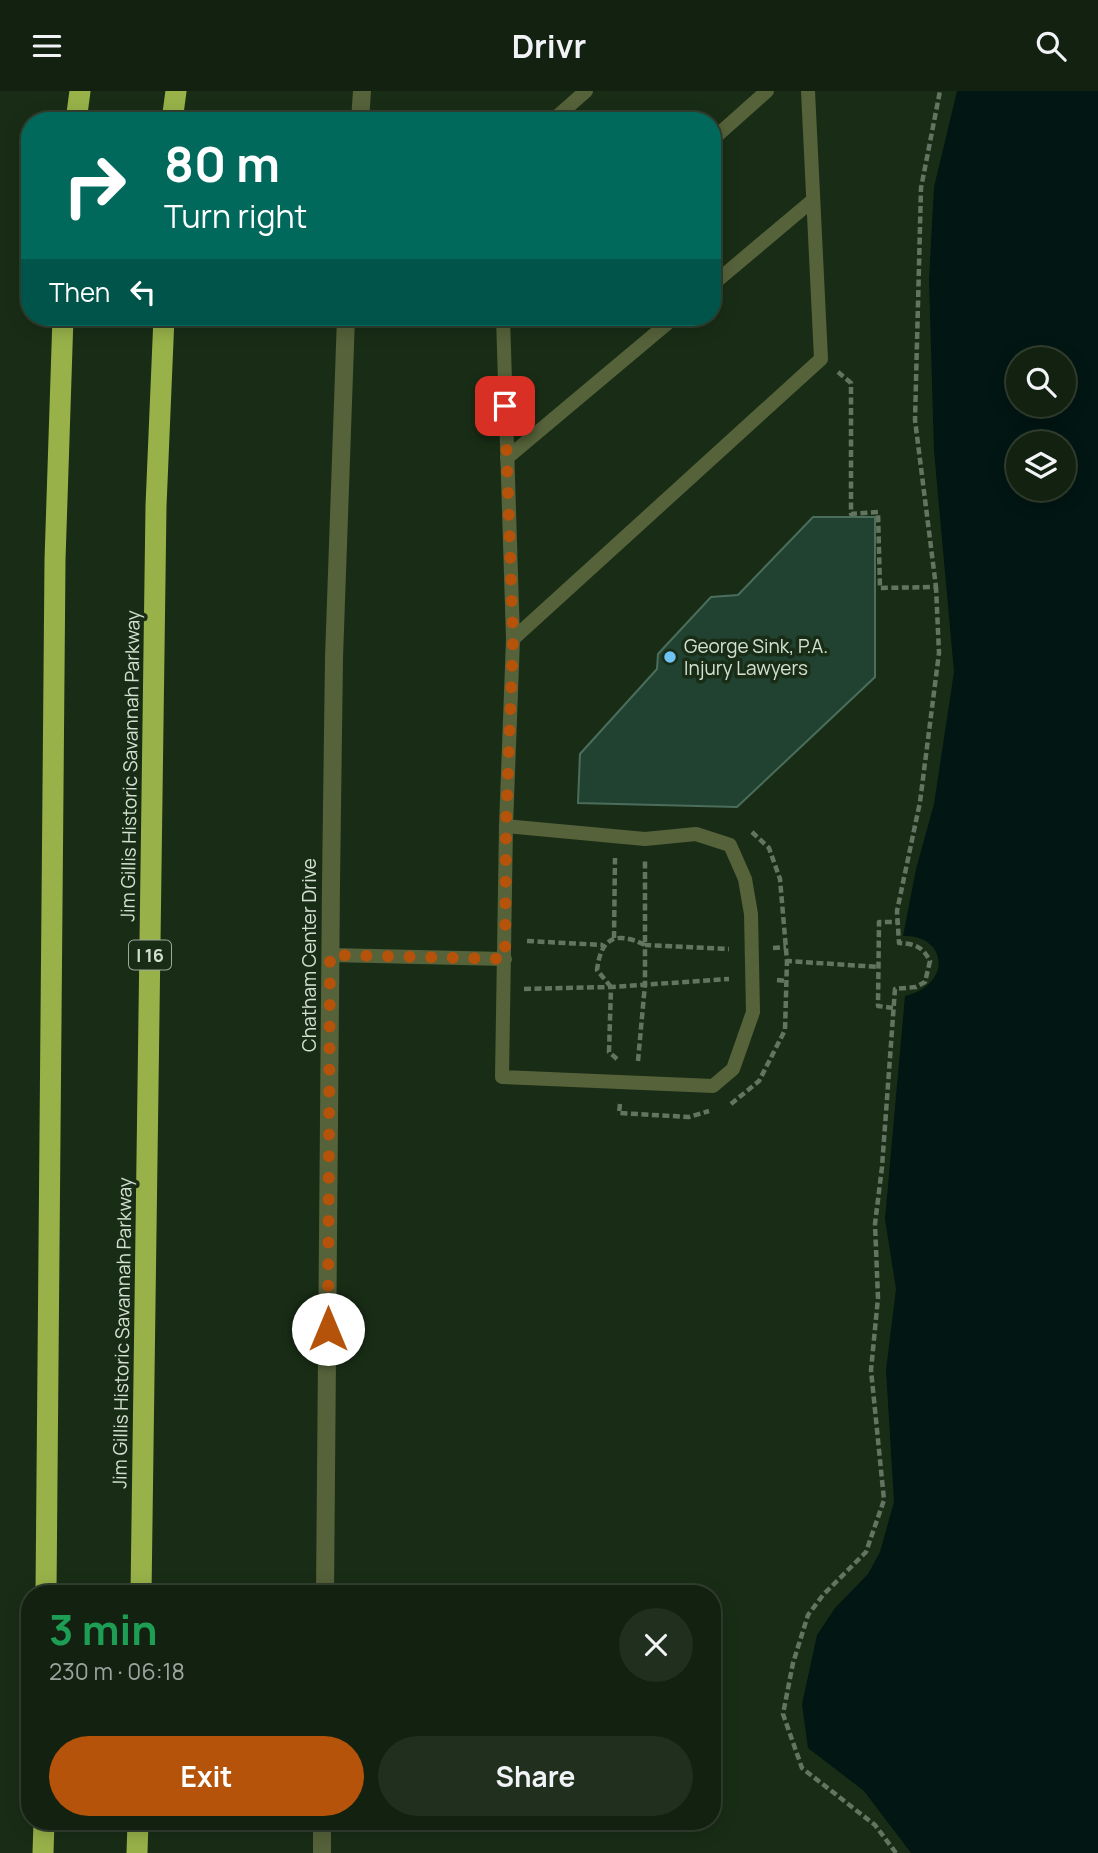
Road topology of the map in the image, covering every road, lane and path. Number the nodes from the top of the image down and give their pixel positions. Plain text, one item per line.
1 (80, 91) edge
2 (176, 91) edge
3 (362, 91) edge
4 (586, 91) edge
5 (767, 91) edge
6 (808, 91) edge
7 (940, 91) edge
8 (77, 112) edge
9 (173, 112) edge
10 (361, 112) edge
11 (562, 112) edge
12 (721, 132) edge
13 (813, 199) junction
14 (721, 277) edge
15 (63, 326) edge
16 (164, 326) edge
17 (346, 326) edge
18 (503, 326) edge
19 (664, 326) edge
20 (821, 359) junction
21 (507, 458) junction
22 (936, 587) junction
23 (513, 639) junction
24 (506, 826) junction
25 (750, 830) dead end
26 (615, 835) junction
27 (646, 839) junction
28 (898, 922) junction
29 (614, 937) junction
30 (506, 939) junction
31 (603, 945) junction
32 (645, 945) junction
33 (786, 947) junction
34 (752, 950) junction
35 (330, 955) junction
36 (505, 959) junction
37 (787, 961) junction
38 (879, 967) junction
39 (753, 979) junction
40 (787, 981) junction
41 (645, 984) junction
42 (611, 987) junction
43 (504, 989) junction
44 (893, 1008) junction
45 (629, 1082) junction
46 (724, 1106) dead end
47 (712, 1110) dead end
48 (635, 1114) junction
49 (46, 1585) edge
50 (141, 1585) edge
51 (326, 1585) edge
52 (44, 1830) edge
53 (138, 1830) edge
54 (323, 1830) edge
55 (43, 1853) edge
56 (138, 1853) edge
57 (322, 1853) edge
58 (896, 1853) edge

1 - 8 highway
2 - 9 highway
3 - 10 street
4 - 11 lane
5 - 12 lane
6 - 13 lane
7 - 22 path
13 - 14 lane
13 - 20 lane
15 - 49 highway
16 - 50 highway, Jim Gillis Historic Savannah Parkway / I 16
17 - 35 street, Chatham Center Drive
18 - 21 lane
19 - 21 lane
20 - 22 path
20 - 23 lane
21 - 23 lane
22 - 28 path
23 - 24 lane
24 - 26 lane
24 - 30 lane
25 - 33 path
26 - 27 lane
26 - 29 path
27 - 32 path
27 - 34 lane
28 - 38 path
28 - 44 path
29 - 31 path
29 - 32 path
30 - 31 path
30 - 36 lane
31 - 42 path
32 - 34 path
32 - 41 path
33 - 34 path
33 - 37 path
34 - 39 lane
35 - 36 lane
35 - 51 street, Chatham Center Drive
36 - 43 lane
37 - 38 path
37 - 40 path
38 - 44 path
39 - 40 path
39 - 41 path
39 - 45 lane
40 - 46 path
41 - 42 path
41 - 45 path
42 - 43 path
42 - 45 path
43 - 45 lane
44 - 58 path
45 - 48 path
45 - 48 path
47 - 48 path
52 - 55 highway
53 - 56 highway
54 - 57 street

